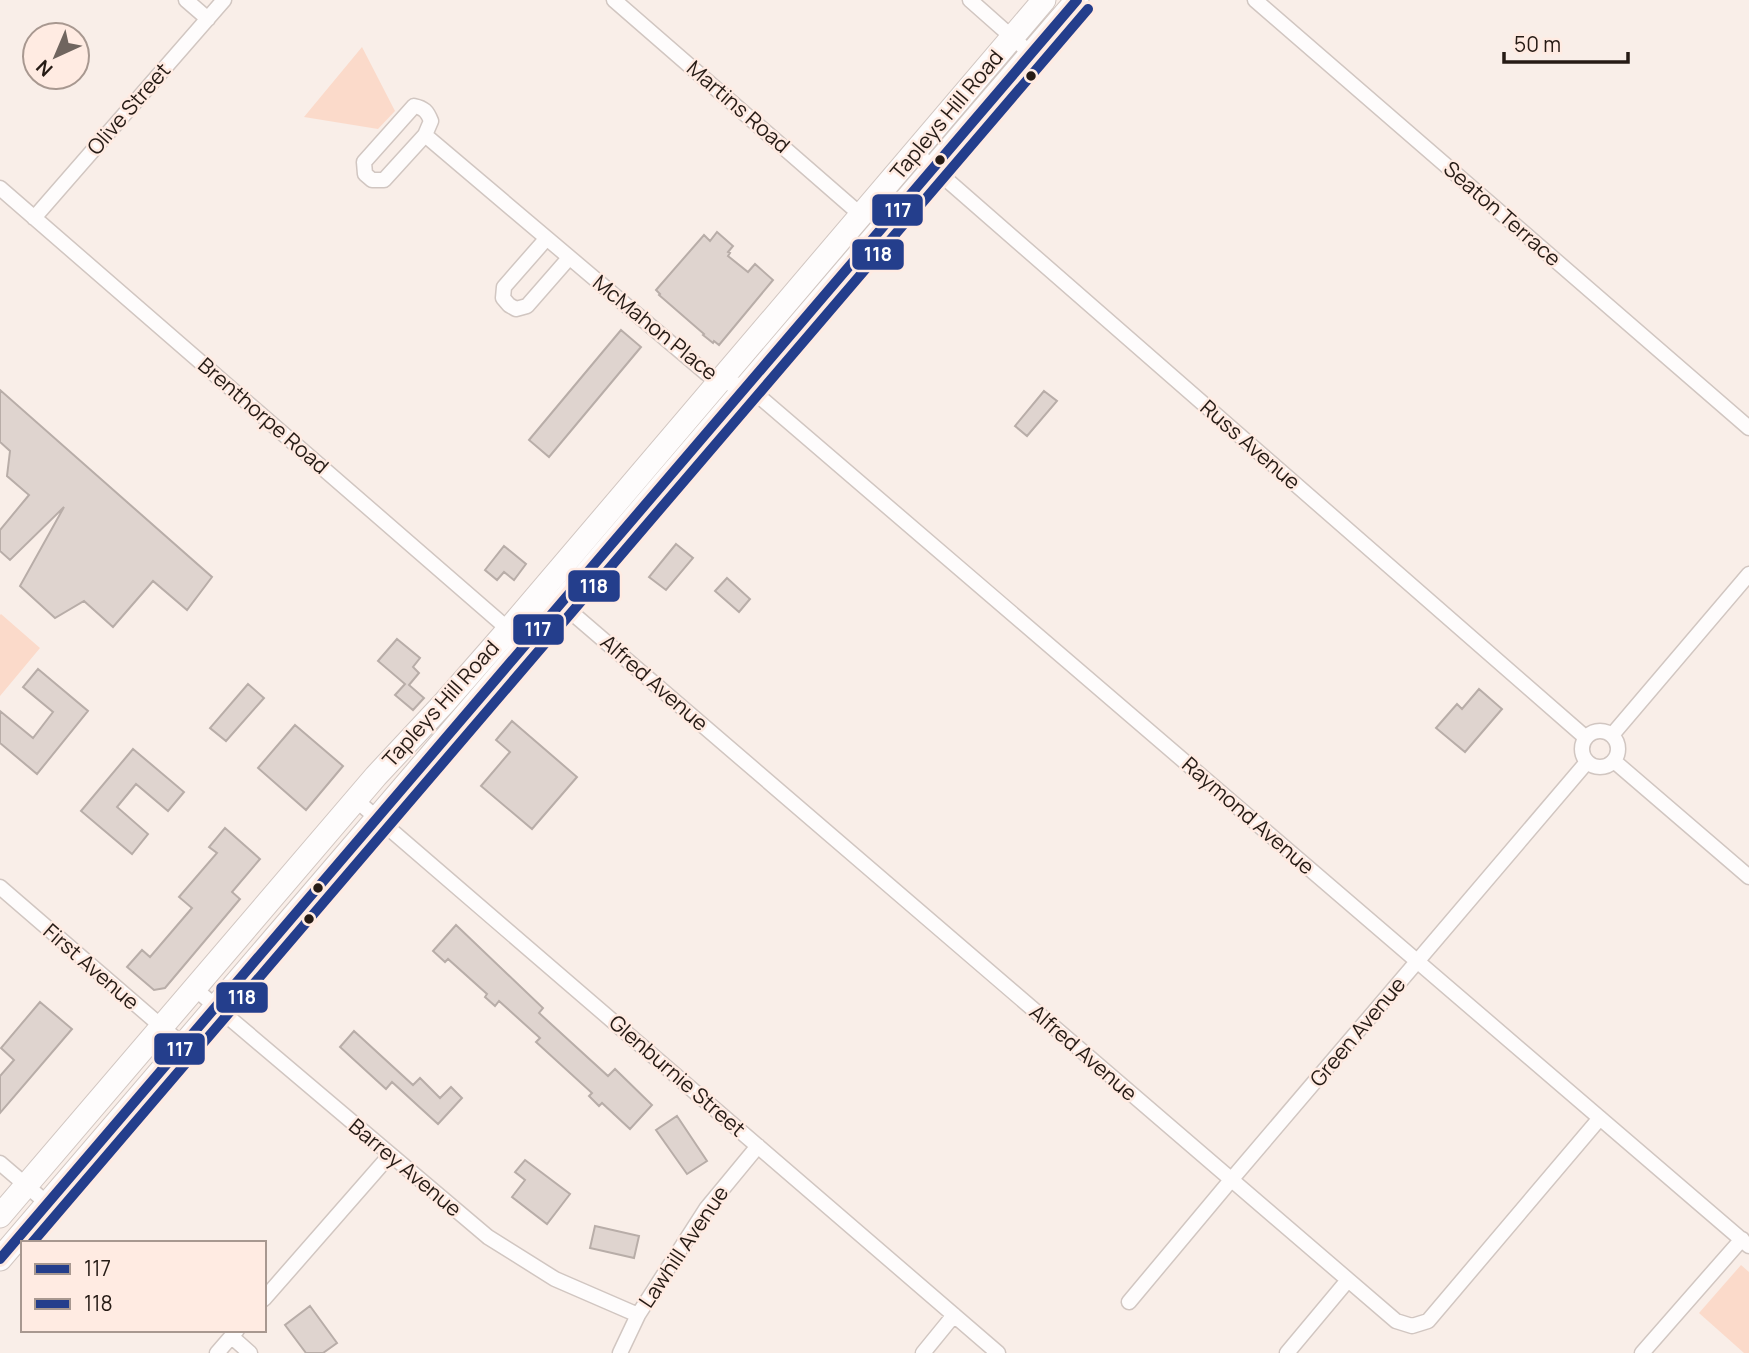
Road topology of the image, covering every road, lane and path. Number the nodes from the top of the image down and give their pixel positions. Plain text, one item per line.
1 (186, 0) edge
2 (224, 0) edge
3 (614, 0) edge
4 (970, 0) edge
5 (1044, 0) edge
6 (1077, 0) edge
7 (1255, 0) edge
8 (208, 19) junction
9 (1013, 37) junction
10 (1031, 54) junction
11 (425, 135) junction
12 (915, 152) junction
13 (933, 169) junction
14 (0, 188) edge
15 (862, 215) junction
16 (34, 218) junction
17 (547, 239) junction
18 (569, 258) junction
19 (719, 382) junction
20 (747, 386) junction
21 (1749, 428) edge
22 (1749, 574) edge
23 (552, 596) junction
24 (517, 637) junction
25 (1612, 734) junction
26 (1585, 737) junction
27 (1614, 761) junction
28 (1587, 762) junction
29 (356, 800) junction
30 (378, 818) junction
31 (1749, 877) edge
32 (0, 887) edge
33 (1418, 961) junction
34 (194, 988) junction
35 (216, 1007) junction
36 (162, 1027) junction
37 (183, 1045) junction
38 (1600, 1118) junction
39 (758, 1146) junction
40 (390, 1155) junction
41 (0, 1163) edge
42 (1231, 1180) junction
43 (26, 1185) junction
44 (47, 1204) junction
45 (0, 1216) edge
46 (1745, 1243) edge
47 (0, 1259) edge
48 (1348, 1280) junction
49 (266, 1297) edge
50 (1129, 1302) dead end
51 (638, 1315) junction
52 (954, 1315) junction
53 (234, 1334) edge
54 (218, 1353) edge
55 (250, 1353) edge
56 (620, 1353) edge
57 (923, 1353) edge
58 (998, 1353) edge
59 (1287, 1353) edge
60 (1642, 1353) edge

1 - 8 street
2 - 8 street, Olive Street
3 - 15 street, Martins Road
4 - 9 street
5 - 9 main road, Tapleys Hill Road
6 - 10 main road, Tapleys Hill Road
7 - 21 street, Seaton Terrace
8 - 16 street, Olive Street
9 - 10 street
9 - 12 main road, Tapleys Hill Road
10 - 13 main road, Tapleys Hill Road
11 - 11 street
11 - 17 street, McMahon Place
12 - 13 street, Russ Avenue
12 - 15 main road, Tapleys Hill Road
13 - 20 main road, Tapleys Hill Road
13 - 26 street, Russ Avenue
14 - 16 street, Brenthorpe Road
15 - 19 main road, Tapleys Hill Road
16 - 24 street, Brenthorpe Road
17 - 18 street, McMahon Place
17 - 18 street
18 - 19 street, McMahon Place
19 - 20 street, McMahon Place
19 - 23 main road, Tapleys Hill Road
20 - 23 main road, Tapleys Hill Road
20 - 33 street, Raymond Avenue
22 - 25 street
23 - 24 main road, Tapleys Hill Road
23 - 42 street, Alfred Avenue
24 - 29 main road, Tapleys Hill Road
24 - 30 main road, Tapleys Hill Road
25 - 26 street
25 - 27 street
26 - 28 street
27 - 28 street
27 - 31 street
28 - 33 street, Green Avenue
29 - 30 street, Glenburnie Street
29 - 34 main road, Tapleys Hill Road
30 - 35 main road, Tapleys Hill Road
30 - 39 street, Glenburnie Street
32 - 36 street, First Avenue
33 - 38 street, Raymond Avenue
33 - 42 street, Green Avenue
34 - 35 street, Barrey Avenue
34 - 36 main road, Tapleys Hill Road
35 - 37 main road, Tapleys Hill Road
35 - 40 street, Barrey Avenue
36 - 37 street, First Avenue
36 - 43 main road, Tapleys Hill Road
37 - 44 main road, Tapleys Hill Road
38 - 46 street, Raymond Avenue
38 - 48 street, Alfred Avenue
39 - 51 street, Lawhill Avenue
39 - 52 street, Glenburnie Street
40 - 49 street
40 - 51 street, Barrey Avenue
41 - 43 street
42 - 48 street, Alfred Avenue
42 - 50 street, Green Avenue
43 - 44 street
43 - 45 main road, Tapleys Hill Road
44 - 47 main road, Tapleys Hill Road
46 - 60 street
48 - 59 street
51 - 56 street, Lawhill Avenue
52 - 57 street
52 - 58 street, Glenburnie Street
53 - 54 street
53 - 55 street

